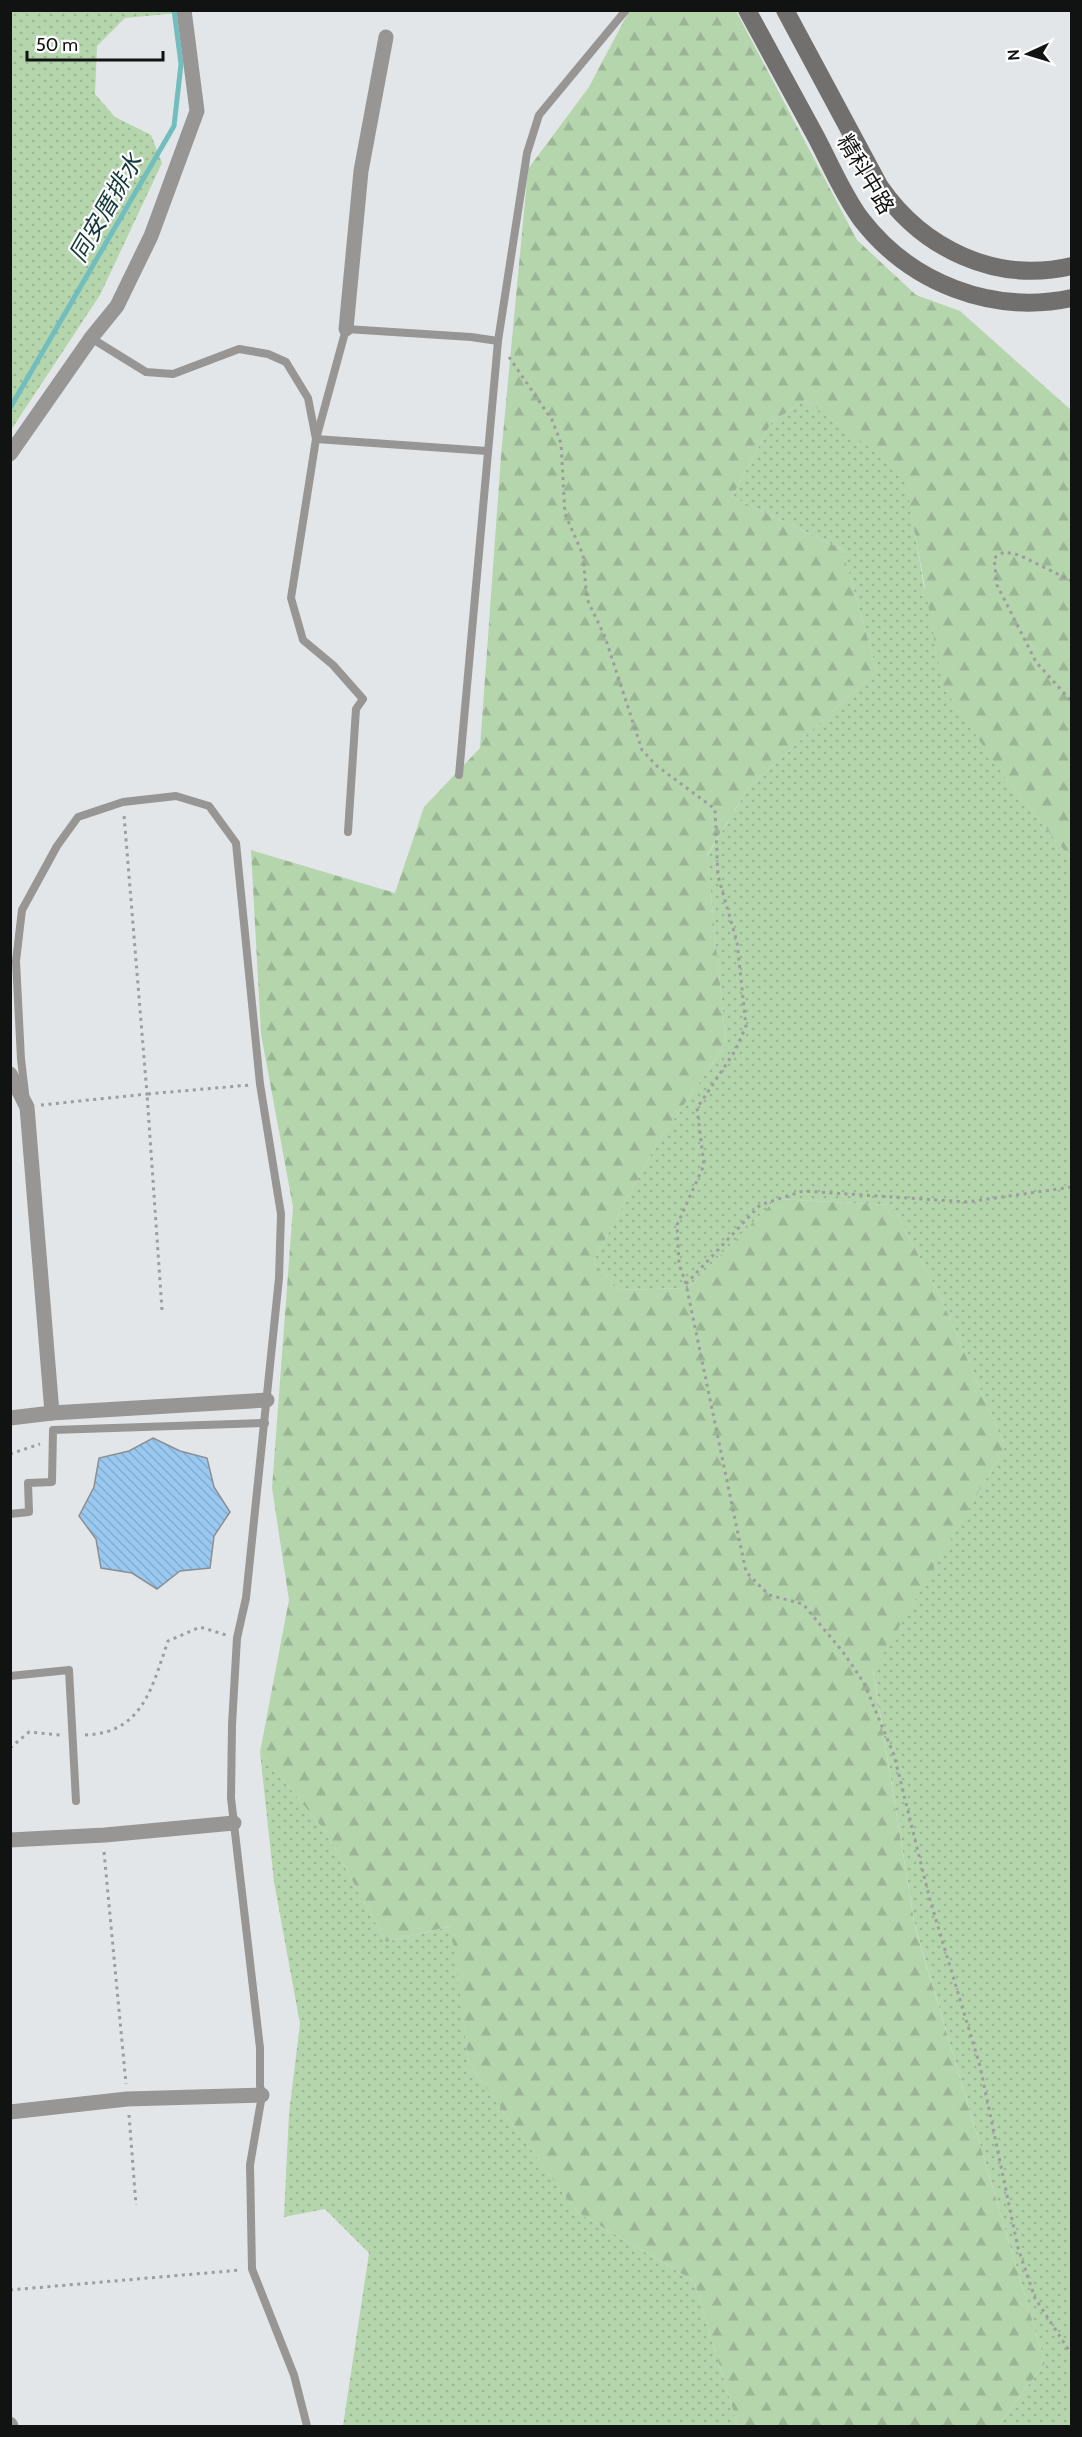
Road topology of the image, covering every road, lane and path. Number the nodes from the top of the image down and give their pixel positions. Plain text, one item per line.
1 (184, 10) edge
2 (626, 10) edge
3 (747, 10) edge
4 (785, 10) edge
5 (386, 37) dead end
6 (1071, 266) edge
7 (1071, 298) edge
8 (346, 328) junction
9 (91, 338) junction
10 (498, 341) junction
11 (316, 439) junction
12 (487, 451) junction
13 (10, 454) edge
14 (1071, 581) edge
15 (1071, 702) edge
16 (459, 775) dead end
17 (123, 801) junction
18 (348, 832) dead end
19 (10, 1074) edge
20 (260, 1084) junction
21 (147, 1094) junction
22 (27, 1107) junction
23 (1071, 1187) edge
24 (686, 1284) junction
25 (162, 1310) dead end
26 (267, 1400) junction
27 (52, 1413) junction
28 (10, 1418) edge
29 (265, 1423) junction
30 (53, 1430) junction
31 (10, 1454) edge
32 (10, 1514) edge
33 (237, 1638) junction
34 (10, 1676) edge
35 (72, 1735) junction
36 (10, 1748) edge
37 (76, 1801) dead end
38 (234, 1823) junction
39 (105, 1835) junction
40 (10, 1840) edge
41 (262, 2096) junction
42 (127, 2099) junction
43 (10, 2112) edge
44 (136, 2205) dead end
45 (252, 2269) junction
46 (10, 2290) edge
47 (1071, 2355) edge
48 (307, 2427) edge

1 - 9 street
2 - 10 lane
3 - 7 street, 精科中路
4 - 6 street, 精科中路
5 - 8 street
8 - 10 lane
8 - 11 lane
9 - 11 lane
9 - 13 street
10 - 12 lane
10 - 24 path
11 - 12 lane
11 - 18 lane
12 - 16 lane
14 - 15 path
17 - 20 lane
17 - 21 path
17 - 22 lane
19 - 22 street
20 - 21 path
20 - 26 lane
21 - 22 path
21 - 25 path
22 - 27 street
23 - 24 path
24 - 47 path
26 - 27 street
26 - 29 lane
27 - 28 street
29 - 30 lane
29 - 33 lane
30 - 31 path
30 - 32 lane
33 - 35 path
33 - 38 lane
34 - 35 lane
35 - 36 path
35 - 37 lane
38 - 39 street
38 - 41 lane
39 - 40 street
39 - 42 path
41 - 42 street
41 - 45 lane
42 - 43 street
42 - 44 path
45 - 46 path
45 - 48 lane

